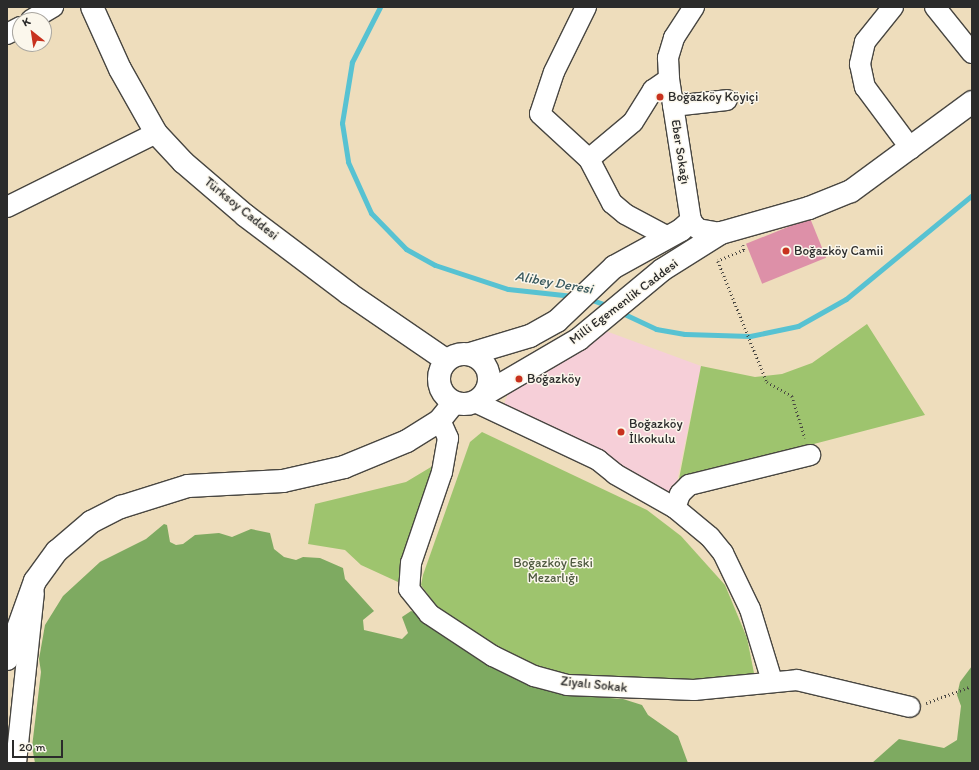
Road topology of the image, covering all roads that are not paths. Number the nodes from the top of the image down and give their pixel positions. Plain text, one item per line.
1 (92, 7) edge
2 (586, 7) edge
3 (694, 7) edge
4 (893, 7) edge
5 (944, 10) edge
6 (972, 52) edge
7 (669, 79) junction
8 (727, 100) dead end
9 (972, 102) edge
10 (673, 106) junction
11 (156, 133) junction
12 (911, 149) junction
13 (589, 159) junction
14 (7, 207) edge
15 (691, 220) junction
16 (728, 229) junction
17 (668, 237) junction
18 (470, 354) junction
19 (446, 360) junction
20 (471, 399) junction
21 (440, 420) junction
22 (810, 455) road end
23 (675, 508) junction
24 (35, 581) junction
25 (7, 659) edge
26 (772, 681) junction
27 (910, 707) road end
28 (16, 763) edge

1 - 11 main road, Türksoy Caddesi
2 - 13 street
3 - 7 street, Eber Sokağı
4 - 12 street
5 - 6 street
7 - 10 street, Eber Sokağı
7 - 13 street
8 - 10 street
9 - 12 main road, Milli Egemenlik Caddesi
10 - 15 street, Eber Sokağı
11 - 14 street
11 - 19 main road, Türksoy Caddesi
12 - 16 main road, Milli Egemenlik Caddesi
13 - 17 street
15 - 16 street
15 - 17 main road
16 - 20 main road, Milli Egemenlik Caddesi
17 - 18 main road
18 - 19 main road
18 - 20 main road
19 - 20 main road
20 - 21 main road, Milli Egemenlik Caddesi
20 - 23 street
21 - 24 main road, Milli Egemenlik Caddesi
21 - 26 street, Ziyalı Sokak
22 - 23 street
23 - 26 street
24 - 25 main road, Milli Egemenlik Caddesi
24 - 28 street
26 - 27 street, Ziyalı Sokak

